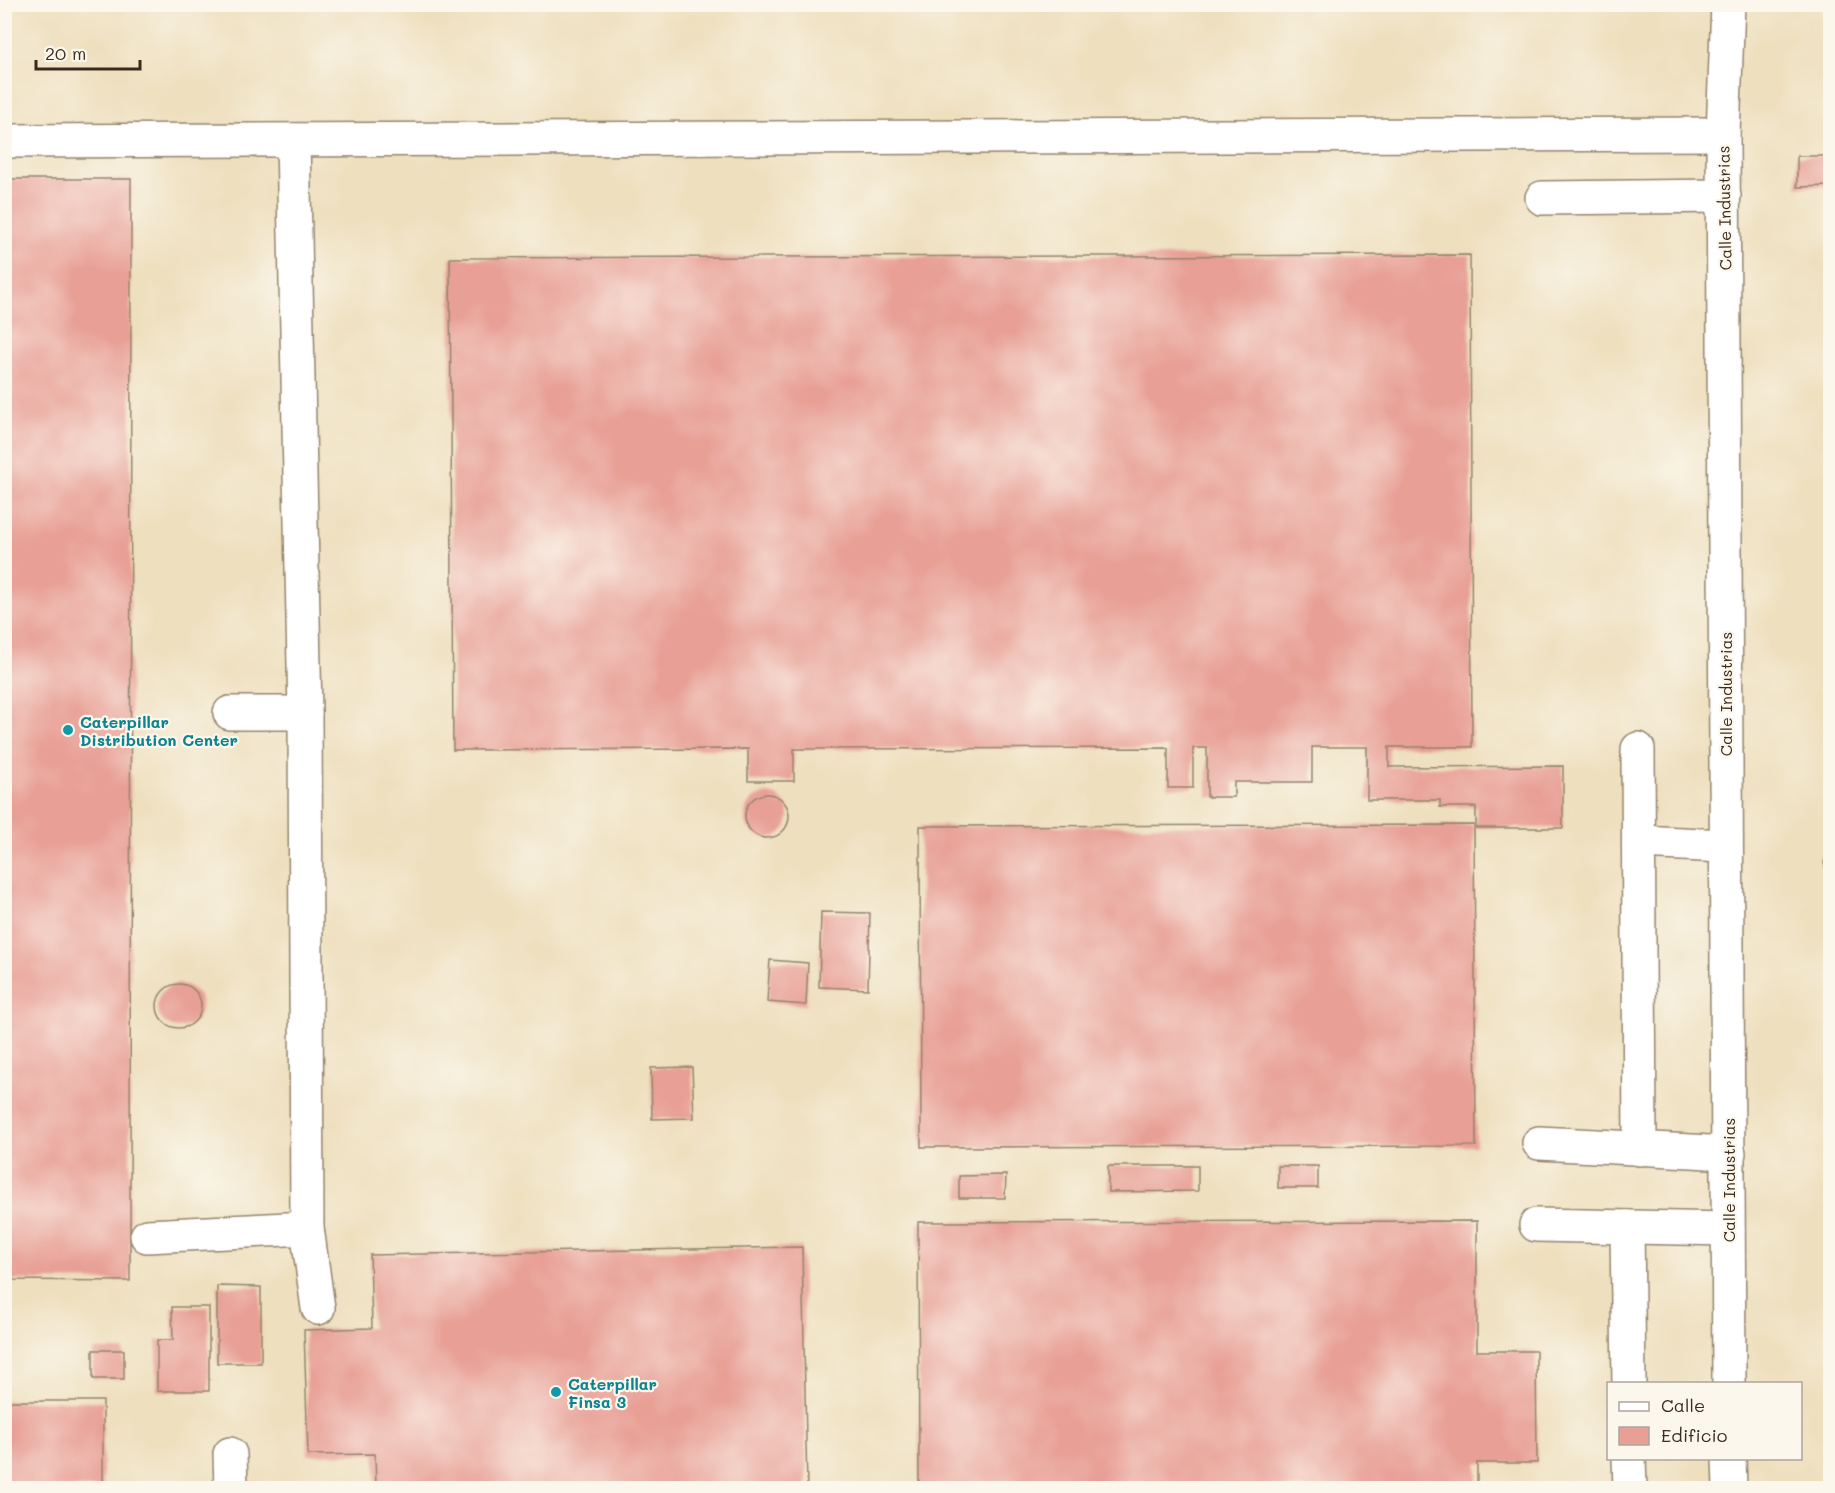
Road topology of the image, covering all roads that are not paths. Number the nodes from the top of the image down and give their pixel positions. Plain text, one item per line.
1 (1728, 4) edge
2 (1723, 134) junction
3 (293, 140) junction
4 (4, 141) edge
5 (1724, 196) junction
6 (1542, 198) dead end
7 (305, 712) junction
8 (230, 713) dead end
9 (1638, 749) dead end
10 (1639, 842) junction
11 (1725, 846) junction
12 (1539, 1143) dead end
13 (1640, 1149) junction
14 (1729, 1153) junction
15 (1536, 1225) dead end
16 (1627, 1227) junction
17 (307, 1228) junction
18 (1728, 1229) junction
19 (147, 1236) dead end
20 (318, 1308) dead end
21 (1629, 1382) edge
22 (1729, 1382) edge
23 (230, 1454) dead end
24 (1629, 1460) edge
25 (1730, 1460) edge
26 (231, 1488) edge
27 (1630, 1488) edge
28 (1730, 1488) edge

1 - 2 street, Calle Industrias
2 - 3 street
2 - 5 street, Calle Industrias
3 - 4 street
3 - 7 street
5 - 6 street
5 - 11 street, Calle Industrias
7 - 8 street
7 - 17 street
9 - 10 street
10 - 11 street
10 - 13 street
11 - 14 street, Calle Industrias
12 - 13 street
13 - 14 street
14 - 18 street, Calle Industrias
15 - 16 street
16 - 18 street
16 - 21 street
17 - 19 street
17 - 20 street
18 - 22 street, Calle Industrias
23 - 26 street
24 - 27 street
25 - 28 street

